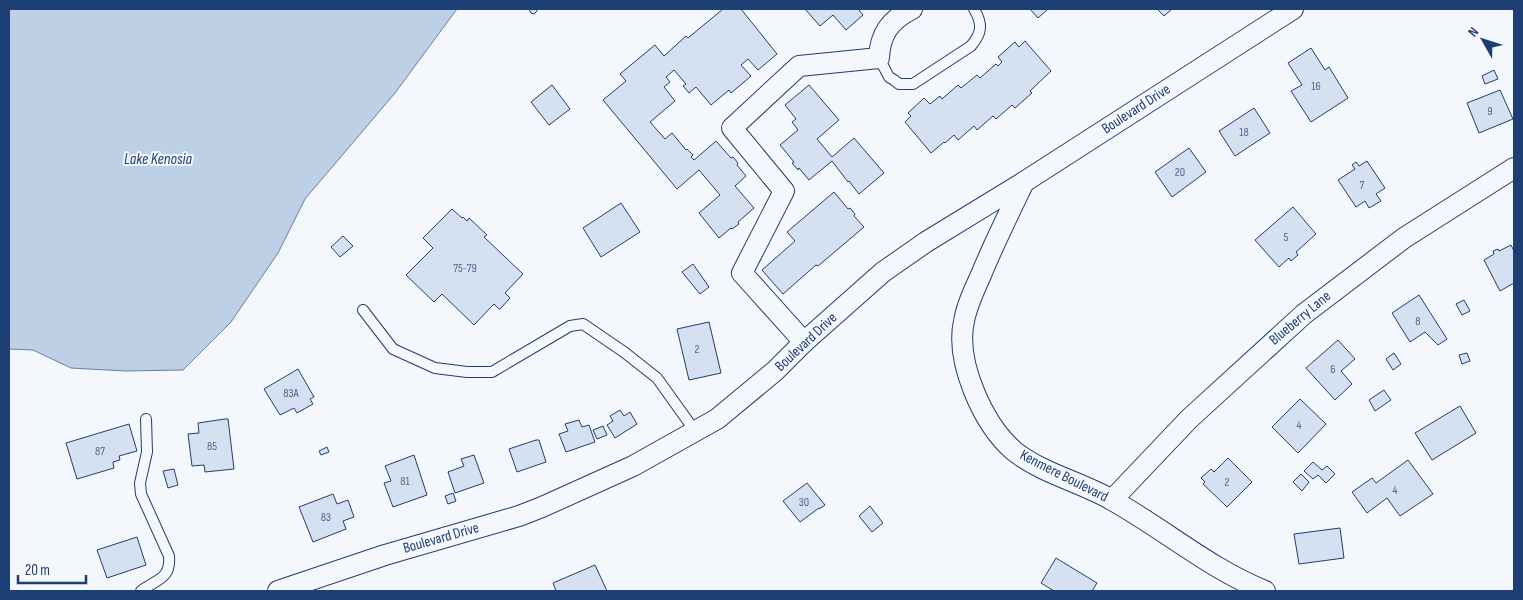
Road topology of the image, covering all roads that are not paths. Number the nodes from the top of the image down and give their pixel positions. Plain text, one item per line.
1 (912, 9) edge
2 (974, 9) edge
3 (1293, 9) edge
4 (879, 58) junction
5 (1514, 168) edge
6 (1024, 182) junction
7 (363, 310) dead end
8 (804, 342) junction
9 (146, 418) dead end
10 (695, 431) junction
11 (1112, 500) junction
12 (141, 591) edge
13 (278, 591) edge
14 (1265, 591) edge

1 - 4 street
2 - 4 lane
3 - 6 street, Boulevard Drive
4 - 8 street
5 - 11 street, Blueberry Lane
6 - 8 street, Boulevard Drive
6 - 11 street, Kenmere Boulevard
7 - 10 lane
8 - 10 street, Boulevard Drive
9 - 12 lane
10 - 13 street, Boulevard Drive
11 - 14 street, Kenmere Boulevard

